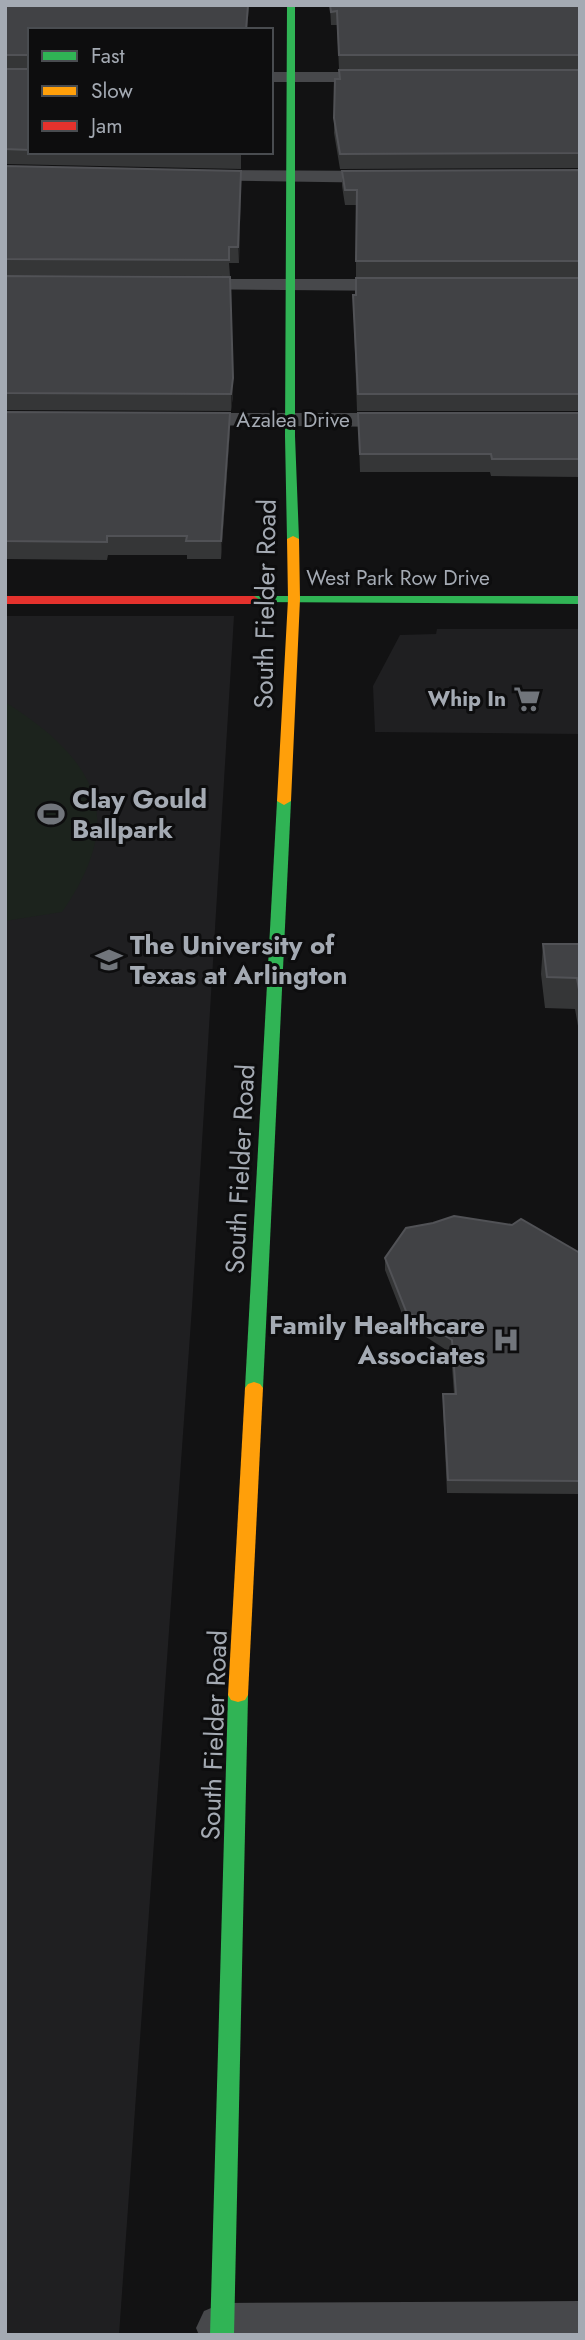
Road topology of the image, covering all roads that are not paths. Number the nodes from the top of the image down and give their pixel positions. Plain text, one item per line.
1 (290, 5) edge
2 (273, 76) edge
3 (290, 77) junction
4 (402, 77) edge
5 (180, 176) edge
6 (404, 177) edge
7 (290, 178) junction
8 (166, 285) edge
9 (290, 285) junction
10 (420, 285) edge
11 (159, 420) edge
12 (290, 420) junction
13 (428, 420) edge
14 (294, 599) junction
15 (5, 600) edge
16 (580, 600) edge
17 (580, 2325) edge
18 (223, 2331) edge

1 - 3 main road, South Fielder Road
2 - 3 street
3 - 4 street
3 - 7 main road, South Fielder Road
5 - 7 street
6 - 7 street
7 - 9 main road, South Fielder Road
8 - 9 street
9 - 10 street
9 - 12 main road, South Fielder Road
11 - 12 street, Azalea Drive
12 - 13 street, Azalea Drive
12 - 14 main road, South Fielder Road
14 - 15 main road, West Park Row Drive
14 - 16 main road, West Park Row Drive
14 - 18 main road, South Fielder Road
17 - 18 street

